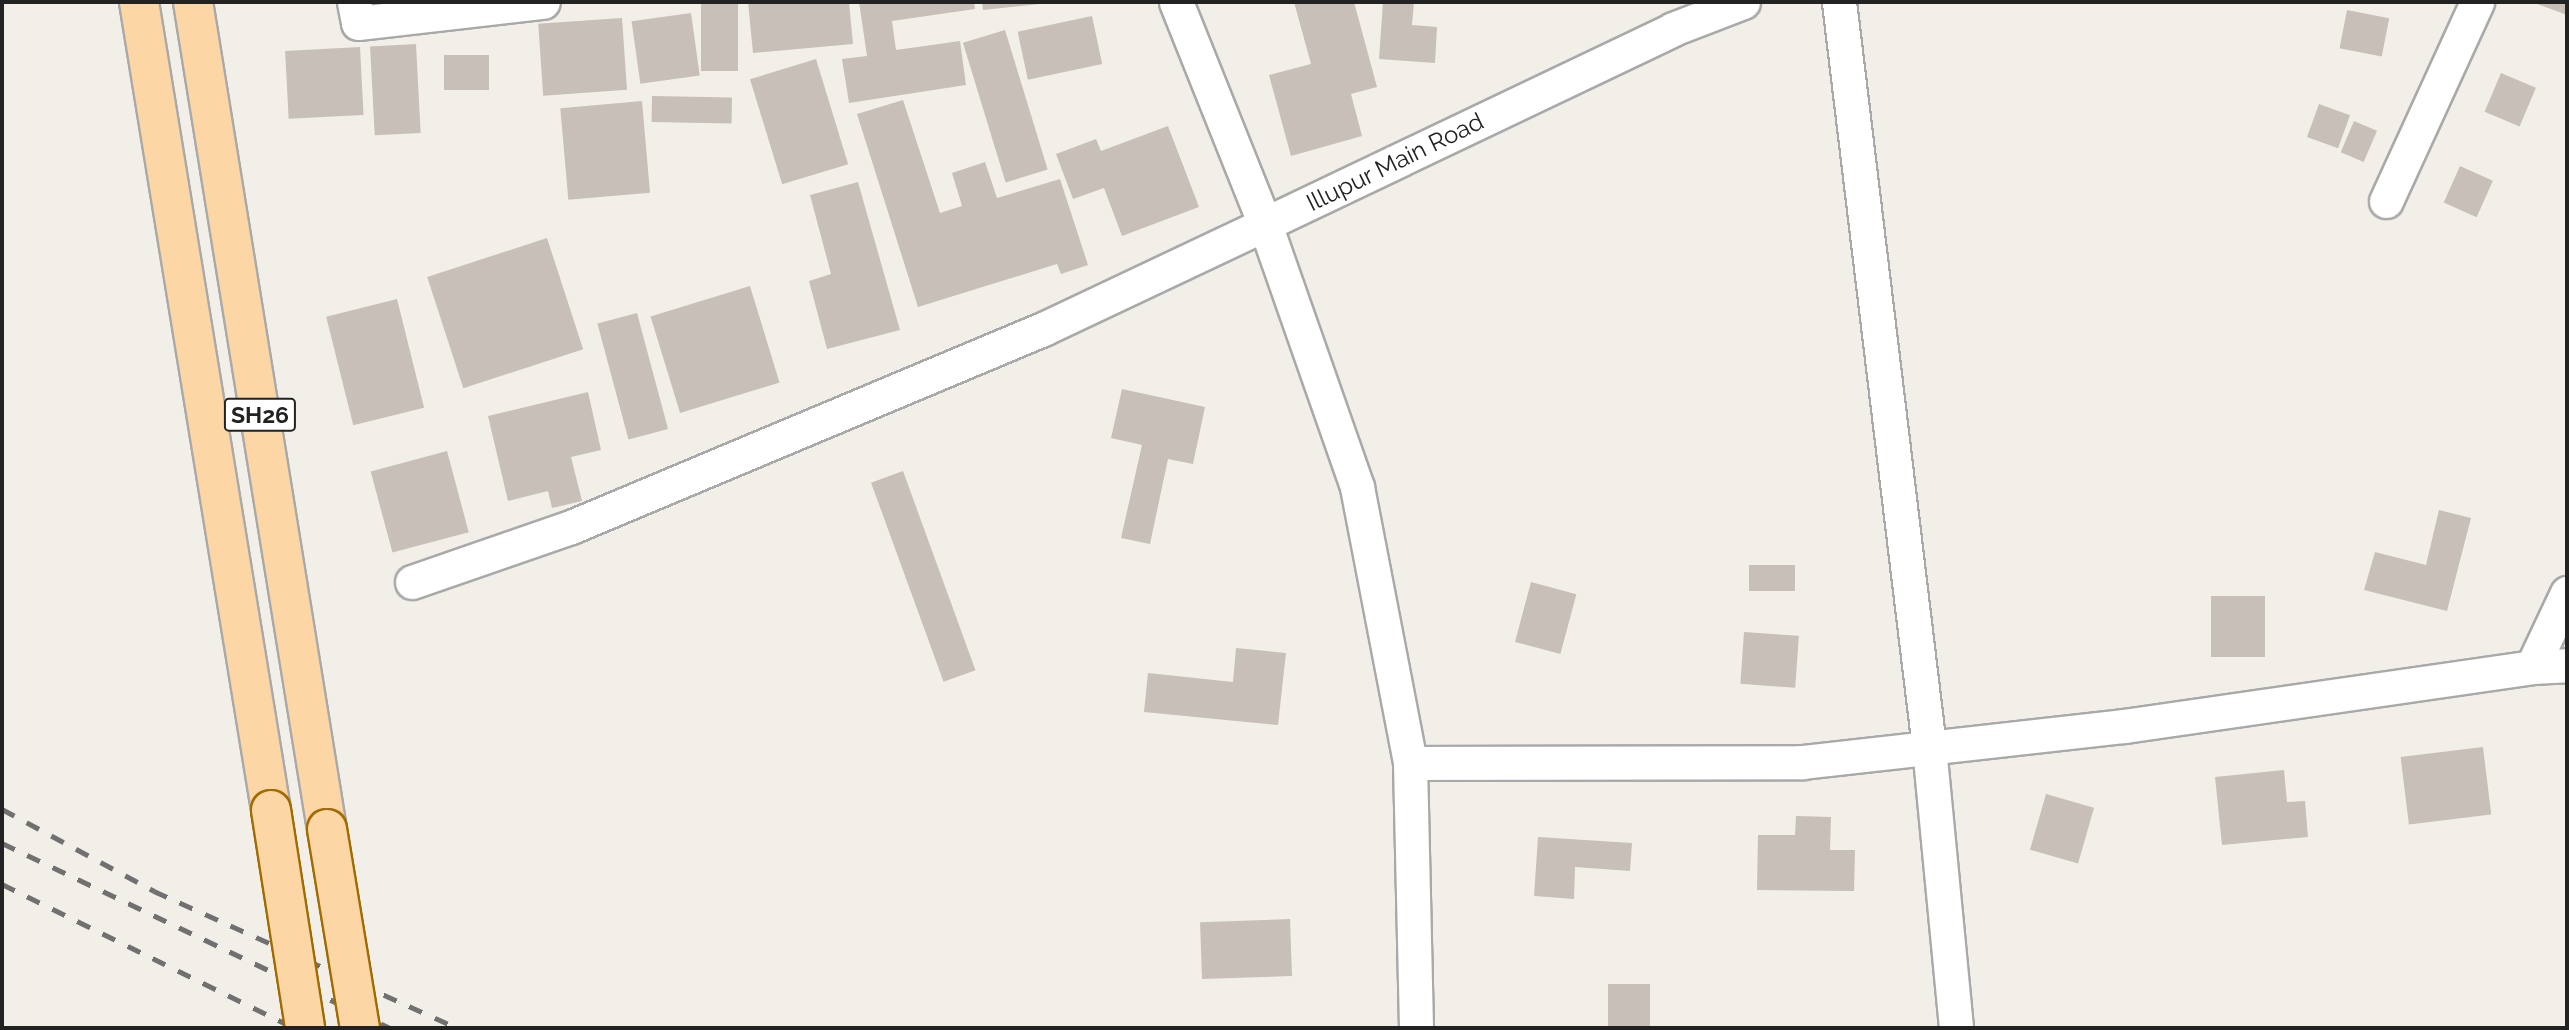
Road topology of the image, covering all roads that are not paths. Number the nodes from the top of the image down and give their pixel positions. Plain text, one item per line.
1 (139, 2) edge
2 (193, 2) edge
3 (354, 2) edge
4 (543, 2) edge
5 (1176, 2) edge
6 (1743, 2) edge
7 (1839, 2) edge
8 (2477, 2) edge
9 (1675, 16) edge
10 (2386, 201) dead end
11 (1265, 224) junction
12 (412, 582) dead end
13 (2567, 593) edge
14 (2567, 665) edge
15 (2532, 667) junction
16 (1929, 747) junction
17 (1410, 763) junction
18 (305, 1028) edge
19 (360, 1028) edge
20 (1416, 1028) edge
21 (1956, 1028) edge

1 - 18 main road, SH26, bridge
2 - 19 main road, SH26, bridge
3 - 4 street
5 - 11 street
6 - 9 street, Illupur Main Road
7 - 16 street
8 - 10 street
9 - 11 street, Illupur Main Road
11 - 12 street, Illupur Main Road
11 - 17 street
13 - 15 street
14 - 15 street
15 - 16 street
16 - 17 street
16 - 21 street
17 - 20 street

